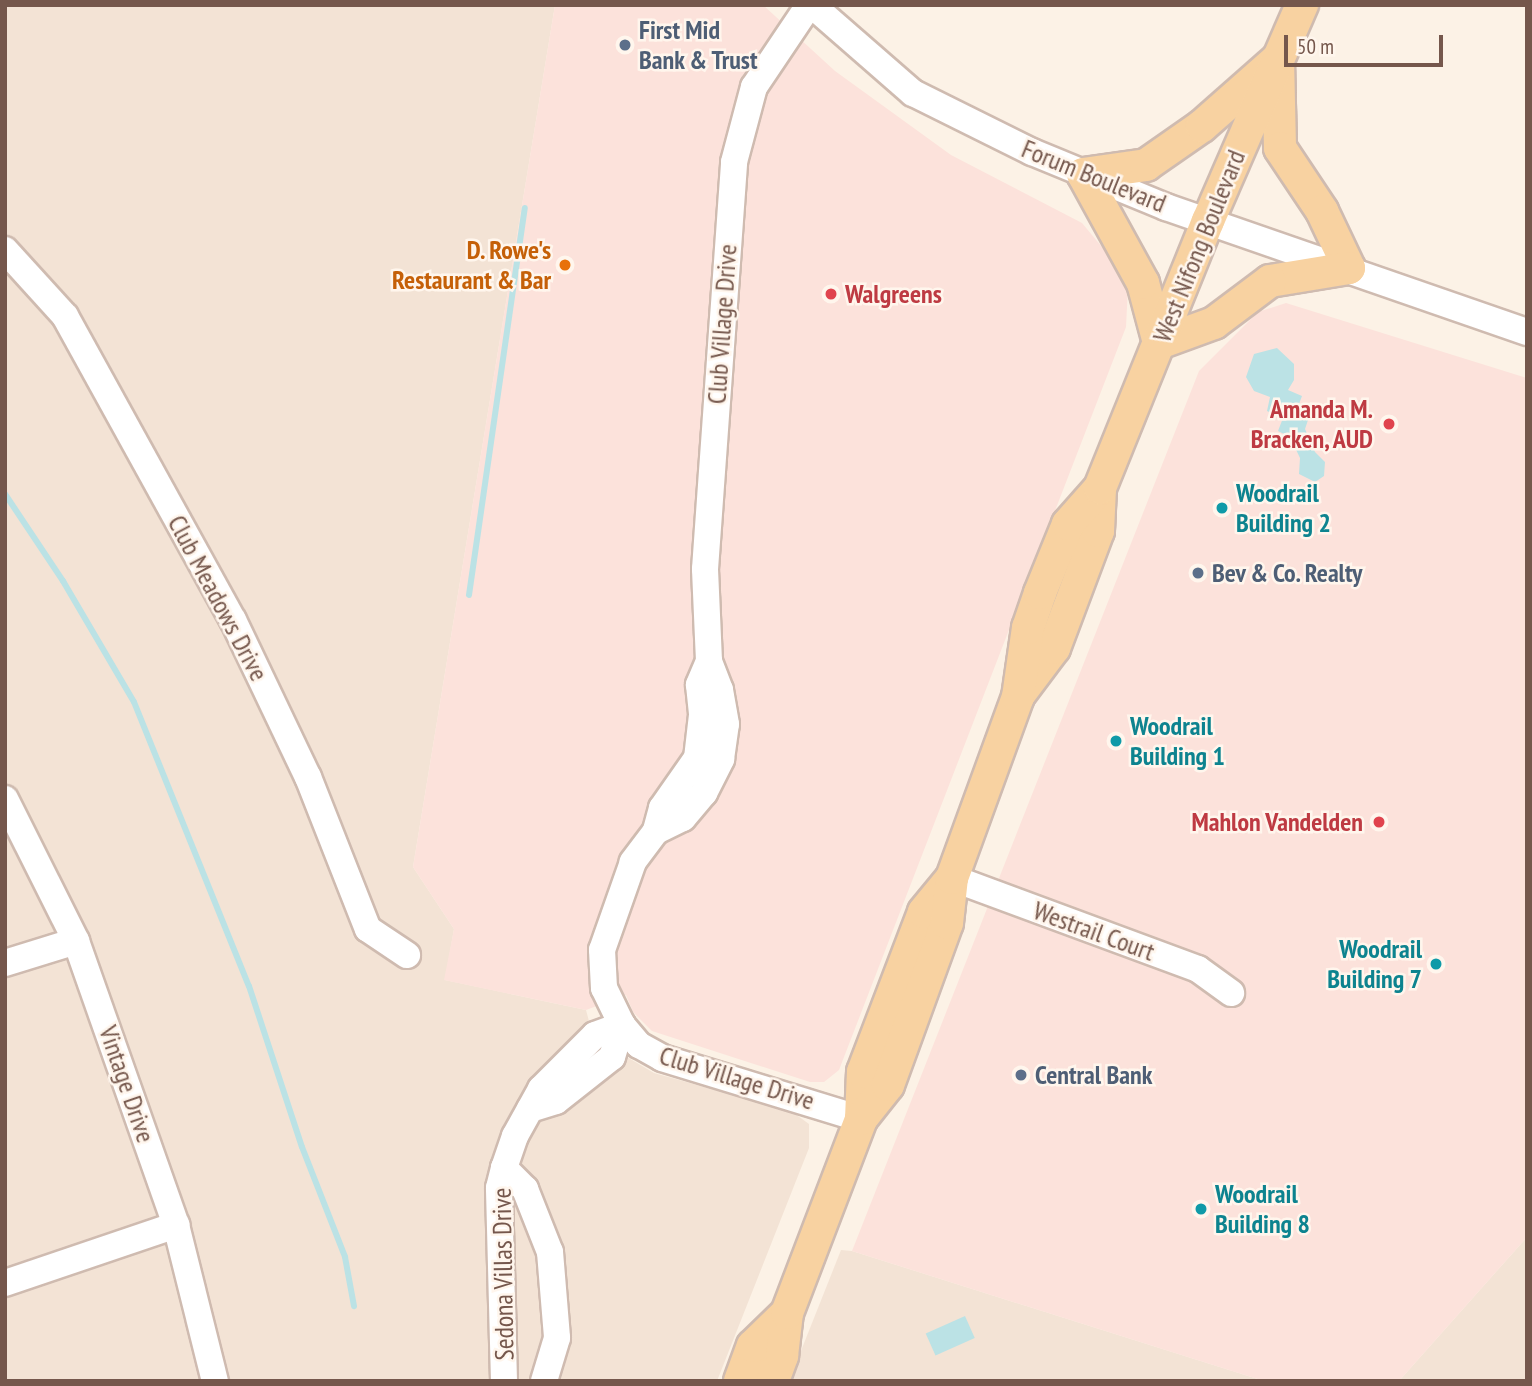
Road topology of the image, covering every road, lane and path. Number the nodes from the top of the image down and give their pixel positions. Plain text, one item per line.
1 (810, 5) edge
2 (1301, 5) edge
3 (1278, 59) junction
4 (1083, 174) junction
5 (1208, 221) junction
6 (5, 250) edge
7 (1349, 268) junction
8 (1527, 332) edge
9 (1159, 343) junction
10 (5, 799) edge
11 (952, 878) junction
12 (76, 941) junction
13 (407, 955) dead end
14 (5, 963) edge
15 (1231, 993) dead end
16 (622, 1025) junction
17 (861, 1119) junction
18 (504, 1168) junction
19 (176, 1225) junction
20 (5, 1283) edge
21 (787, 1313) junction
22 (215, 1381) edge
23 (504, 1381) edge
24 (544, 1381) edge
25 (740, 1381) edge
26 (773, 1381) edge

1 - 4 street, Forum Boulevard
1 - 16 street, Club Village Drive
2 - 3 main road, West Nifong Boulevard
3 - 4 main road
3 - 5 main road, West Nifong Boulevard
3 - 7 main road
4 - 5 street, Forum Boulevard
4 - 9 main road
5 - 7 street, Forum Boulevard
5 - 9 main road, West Nifong Boulevard
6 - 13 street, Club Meadows Drive
7 - 8 street, Forum Boulevard
7 - 9 main road
9 - 11 main road, West Nifong Boulevard
10 - 12 street, Vintage Drive
11 - 15 street, Westrail Court
11 - 17 main road, West Nifong Boulevard
12 - 14 street
12 - 19 street, Vintage Drive
16 - 17 street, Club Village Drive
16 - 18 street, Sedona Villas Drive
17 - 21 main road, West Nifong Boulevard
18 - 23 street, Sedona Villas Drive
18 - 24 street, Sedona Villas Drive
19 - 20 street
19 - 22 street, Vintage Drive
21 - 25 main road, West Nifong Boulevard
21 - 26 main road, West Nifong Boulevard

